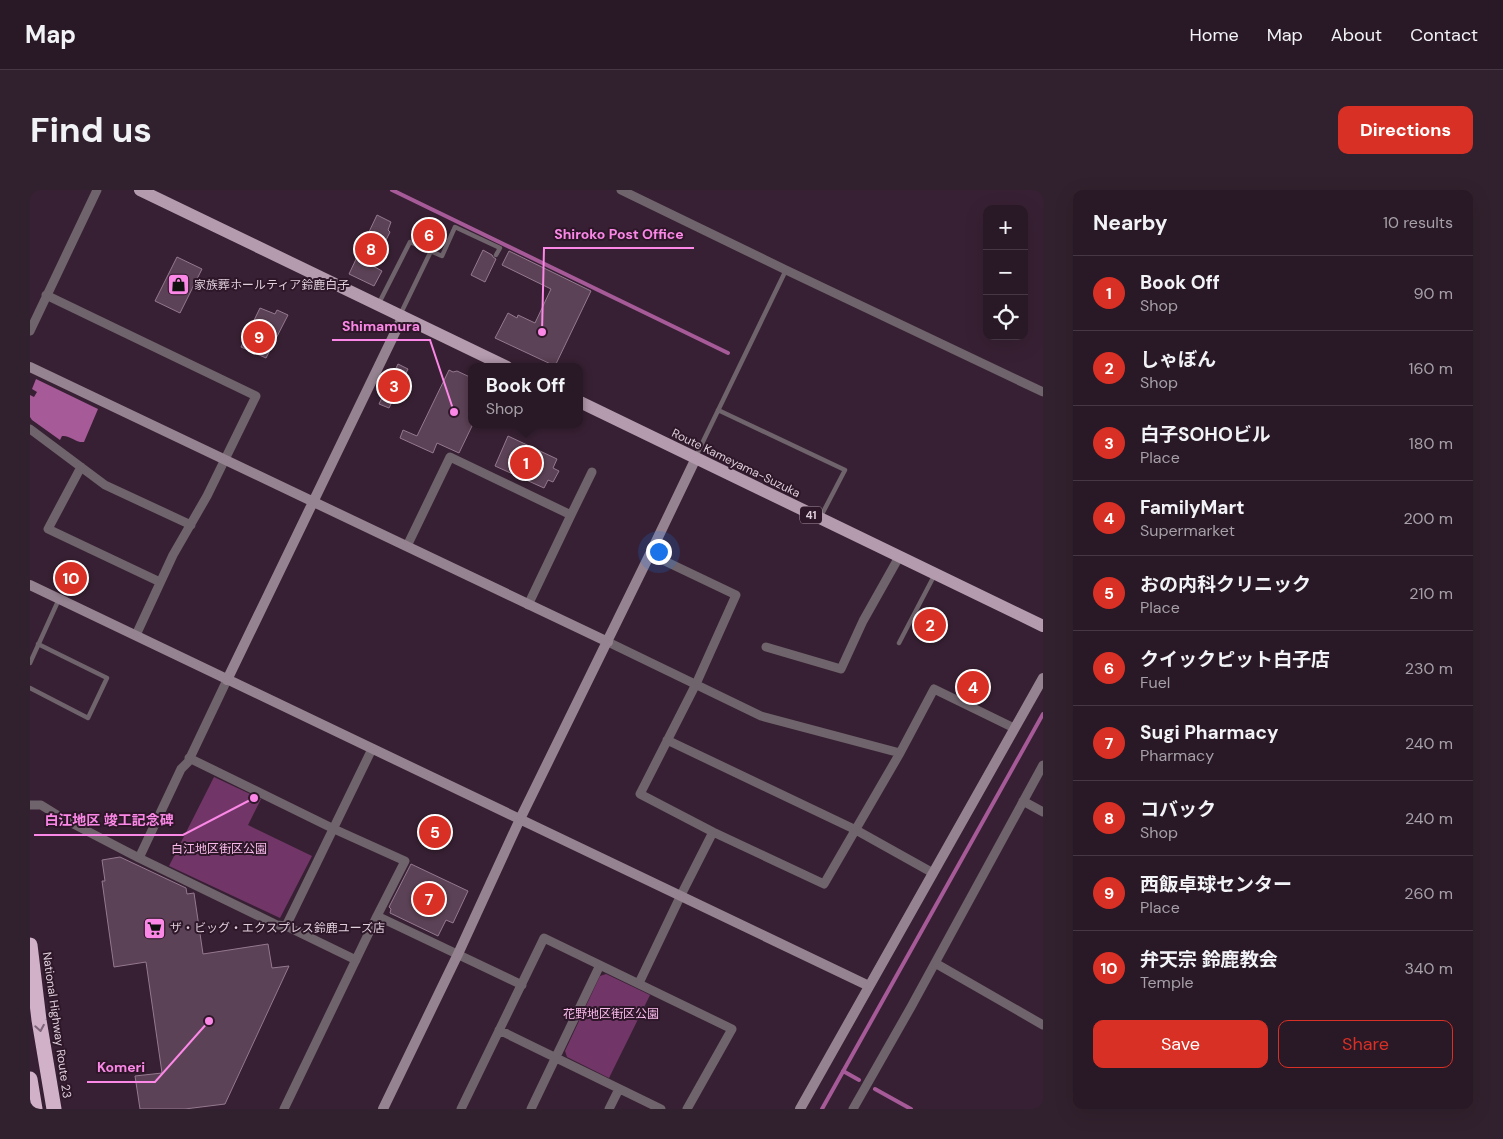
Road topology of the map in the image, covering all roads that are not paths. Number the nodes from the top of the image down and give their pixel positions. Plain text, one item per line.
1 (97, 190) edge
2 (140, 190) edge
3 (621, 190) edge
4 (453, 230) junction
5 (489, 250) dead end
6 (431, 251) junction
7 (496, 255) dead end
8 (786, 270) junction
9 (46, 295) junction
10 (378, 304) junction
11 (401, 316) junction
12 (30, 331) edge
13 (499, 363) edge
14 (30, 367) edge
15 (1043, 392) edge
16 (583, 403) edge
17 (718, 410) junction
18 (30, 429) edge
19 (696, 458) junction
20 (225, 460) junction
21 (81, 467) junction
22 (592, 472) dead end
23 (313, 501) junction
24 (572, 514) junction
25 (820, 519) junction
26 (191, 524) junction
27 (407, 546) junction
28 (650, 554) junction
29 (899, 557) junction
30 (935, 575) junction
31 (160, 582) junction
32 (30, 585) edge
33 (59, 598) junction
34 (528, 605) junction
35 (1043, 626) edge
36 (136, 635) junction
37 (608, 642) junction
38 (899, 643) dead end
39 (38, 644) junction
40 (766, 647) dead end
41 (30, 663) edge
42 (1043, 678) edge
43 (227, 680) junction
44 (696, 684) junction
45 (30, 688) edge
46 (1014, 728) junction
47 (668, 740) junction
48 (372, 749) junction
49 (900, 753) junction
50 (190, 758) junction
51 (1043, 765) edge
52 (1023, 801) junction
53 (30, 805) edge
54 (1043, 812) edge
55 (520, 819) junction
56 (334, 829) junction
57 (856, 830) junction
58 (713, 832) junction
59 (139, 858) junction
60 (933, 873) junction
61 (681, 895) junction
62 (377, 916) junction
63 (286, 926) junction
64 (30, 945) edge
65 (458, 954) junction
66 (356, 960) junction
67 (934, 963) junction
68 (600, 965) junction
69 (639, 984) junction
70 (522, 985) junction
71 (869, 986) junction
72 (1043, 1025) edge
73 (499, 1030) junction
74 (556, 1057) junction
75 (30, 1079) edge
76 (619, 1089) junction
77 (35, 1109) edge
78 (54, 1109) edge
79 (284, 1109) edge
80 (383, 1109) edge
81 (461, 1109) edge
82 (531, 1109) edge
83 (610, 1109) edge
84 (661, 1109) edge
85 (687, 1109) edge
86 (800, 1109) edge
87 (853, 1109) edge

1 - 9 street
2 - 10 main road
3 - 8 street
4 - 5 lane
4 - 6 lane
4 - 7 lane
6 - 10 lane
6 - 11 lane
8 - 15 street
8 - 17 lane
9 - 12 street
9 - 20 street
10 - 11 main road
11 - 13 main road
11 - 23 street
14 - 20 street
16 - 19 main road, Route Kameyama-Suzuka / 41
17 - 19 lane
17 - 25 lane
18 - 21 street
19 - 25 main road, Route Kameyama-Suzuka / 41
19 - 28 street
20 - 23 street
20 - 26 street
21 - 26 street
21 - 31 street
22 - 24 street
23 - 27 street
23 - 43 street
24 - 27 street
24 - 34 street
25 - 29 main road, Route Kameyama-Suzuka / 41
26 - 31 street
27 - 34 street
28 - 37 street
28 - 44 street
29 - 30 main road, Route Kameyama-Suzuka / 41
29 - 40 street
30 - 35 main road, Route Kameyama-Suzuka / 41
30 - 38 lane
31 - 36 street
32 - 33 street
33 - 36 street
33 - 39 lane
34 - 37 street
36 - 43 street
37 - 44 street
37 - 55 street
39 - 41 lane
39 - 45 lane
42 - 46 street
43 - 48 street
43 - 50 street
44 - 47 street
44 - 49 street
46 - 49 street
46 - 60 street
47 - 57 street
47 - 58 street
48 - 55 street
48 - 56 street
49 - 57 street
50 - 56 street
50 - 59 street
51 - 52 street
52 - 54 street
52 - 67 street
53 - 59 street
55 - 61 street
55 - 65 street
56 - 62 street
56 - 63 street
57 - 58 street
57 - 60 street
58 - 61 street
59 - 63 street
60 - 71 street
61 - 69 street
61 - 71 street
62 - 65 street
62 - 66 street
63 - 66 street
64 -> 78 highway, National Highway Route 23
65 - 70 street
65 - 80 street
66 - 79 street
67 - 72 street
67 - 87 street
68 - 69 street
68 - 70 street
68 - 74 street
69 - 85 street
70 - 73 street
71 - 86 street
73 - 74 street
73 - 81 street
74 - 76 street
74 - 82 street
75 - 77 highway
76 - 83 street
76 - 84 street

